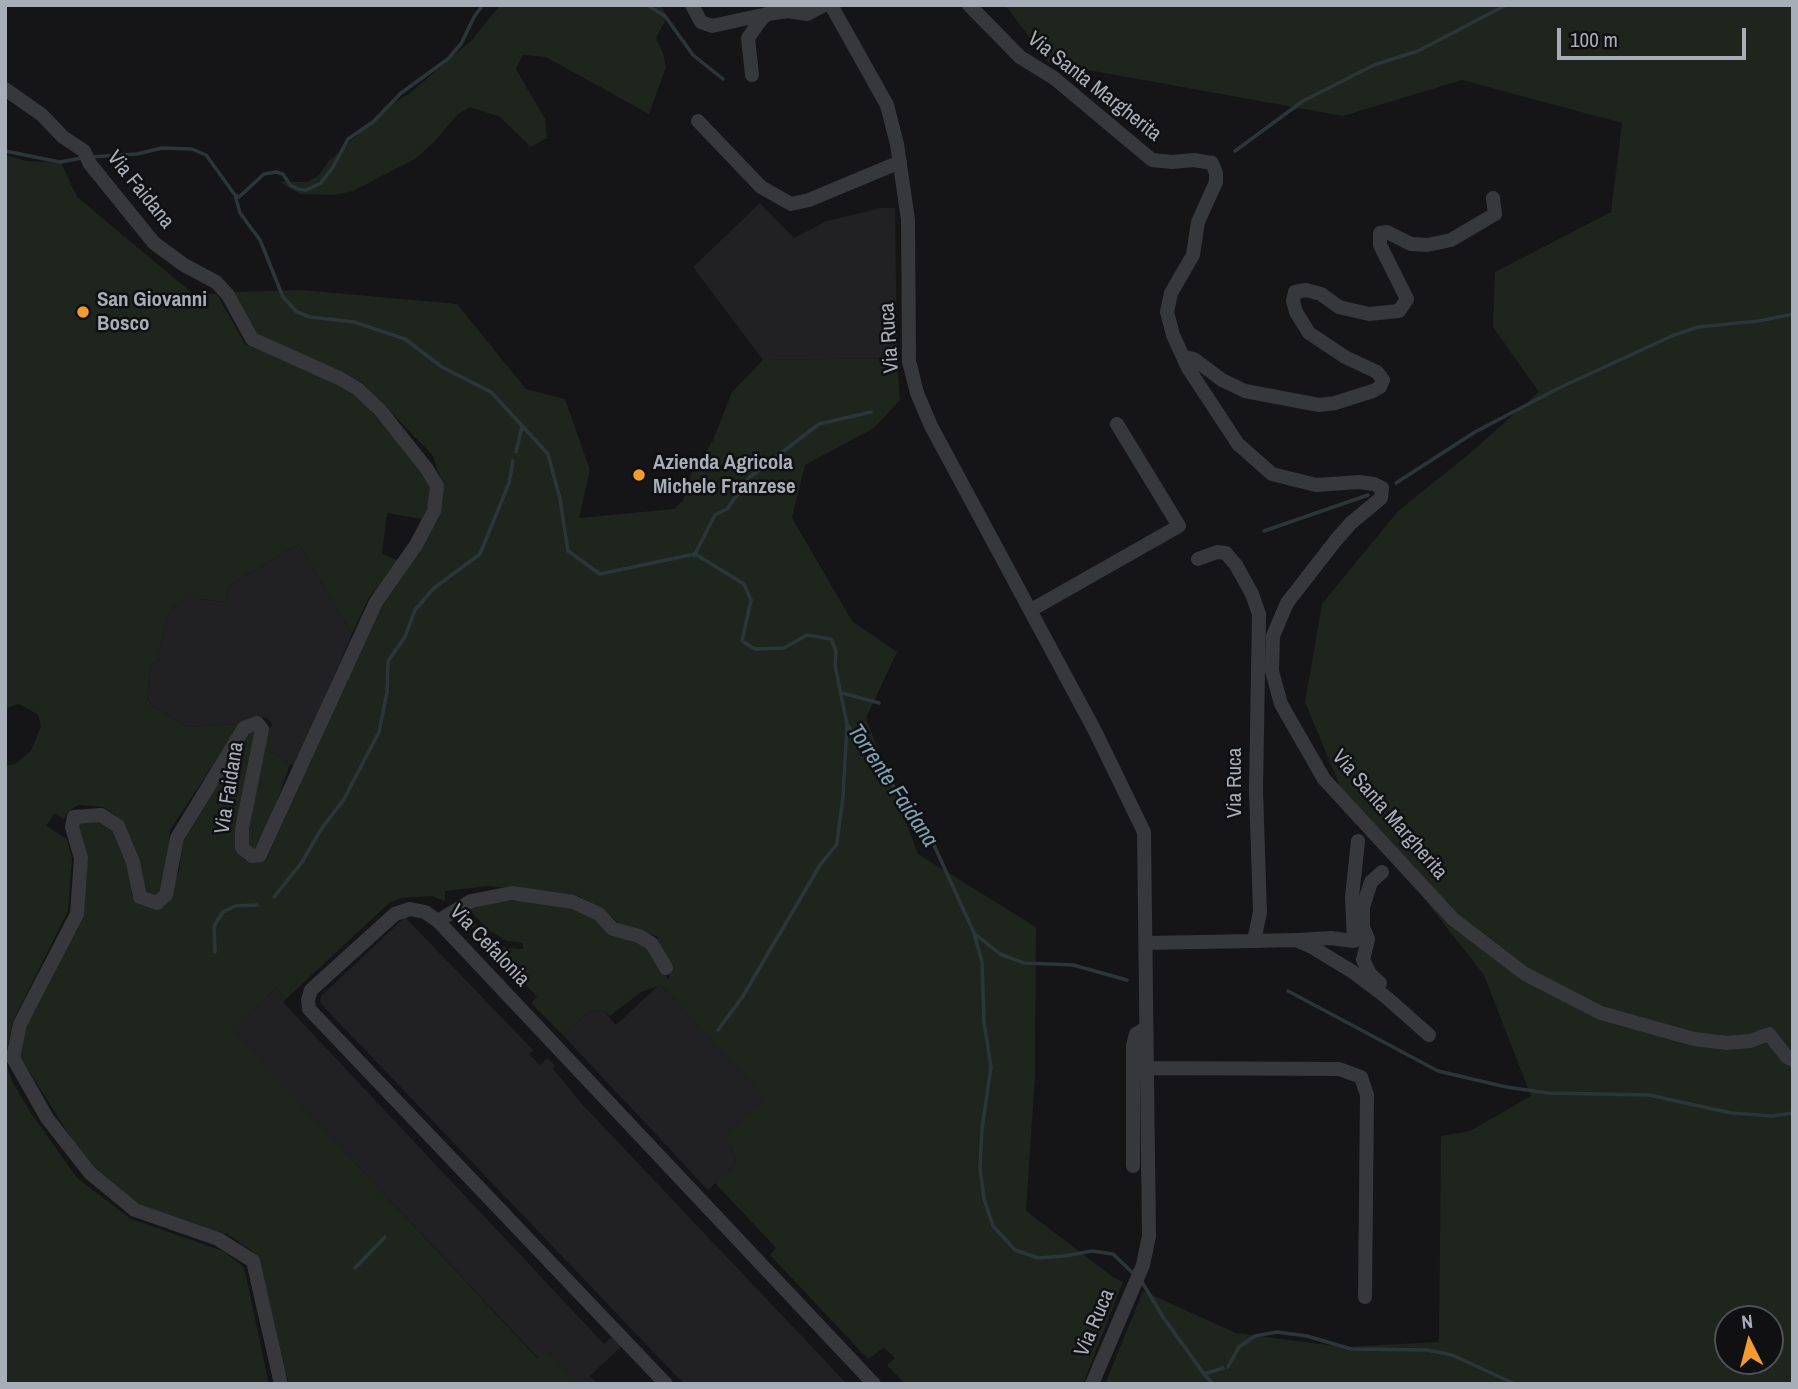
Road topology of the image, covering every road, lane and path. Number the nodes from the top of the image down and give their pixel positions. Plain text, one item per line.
1 (692, 5) edge
2 (824, 5) edge
3 (831, 5) edge
4 (969, 5) edge
5 (768, 14) junction
6 (752, 75) dead end
7 (5, 89) edge
8 (698, 121) dead end
9 (900, 162) junction
10 (1493, 198) dead end
11 (1185, 357) junction
12 (1117, 424) dead end
13 (1198, 559) dead end
14 (1031, 610) junction
15 (1358, 841) dead end
16 (1382, 872) dead end
17 (438, 921) junction
18 (1296, 940) junction
19 (1254, 941) junction
20 (1146, 943) junction
21 (666, 968) dead end
22 (1399, 1010) junction
23 (1146, 1028) junction
24 (1429, 1035) dead end
25 (1793, 1060) edge
26 (1146, 1068) junction
27 (1133, 1166) dead end
28 (1365, 1297) dead end
29 (1094, 1380) edge
30 (281, 1384) edge
31 (666, 1384) edge
32 (874, 1384) edge

1 - 5 street
2 - 5 street
3 - 9 street, Via Ruca
4 - 11 street, Via Santa Margherita
5 - 6 street
7 - 30 street, Via Faidana
8 - 9 street
9 - 14 street, Via Ruca
10 - 11 street
11 - 25 street, Via Santa Margherita
12 - 14 street
13 - 19 street, Via Ruca
14 - 20 street, Via Ruca
15 - 18 street
16 - 22 street
17 - 21 street
17 - 31 street, Via Cefalonia
17 - 32 street, Via Cefalonia
18 - 19 street
18 - 22 street
19 - 20 street
20 - 23 street, Via Ruca
22 - 24 street
23 - 26 street, Via Ruca
23 - 27 street, Via Ruca
26 - 28 street
26 - 29 street, Via Ruca

